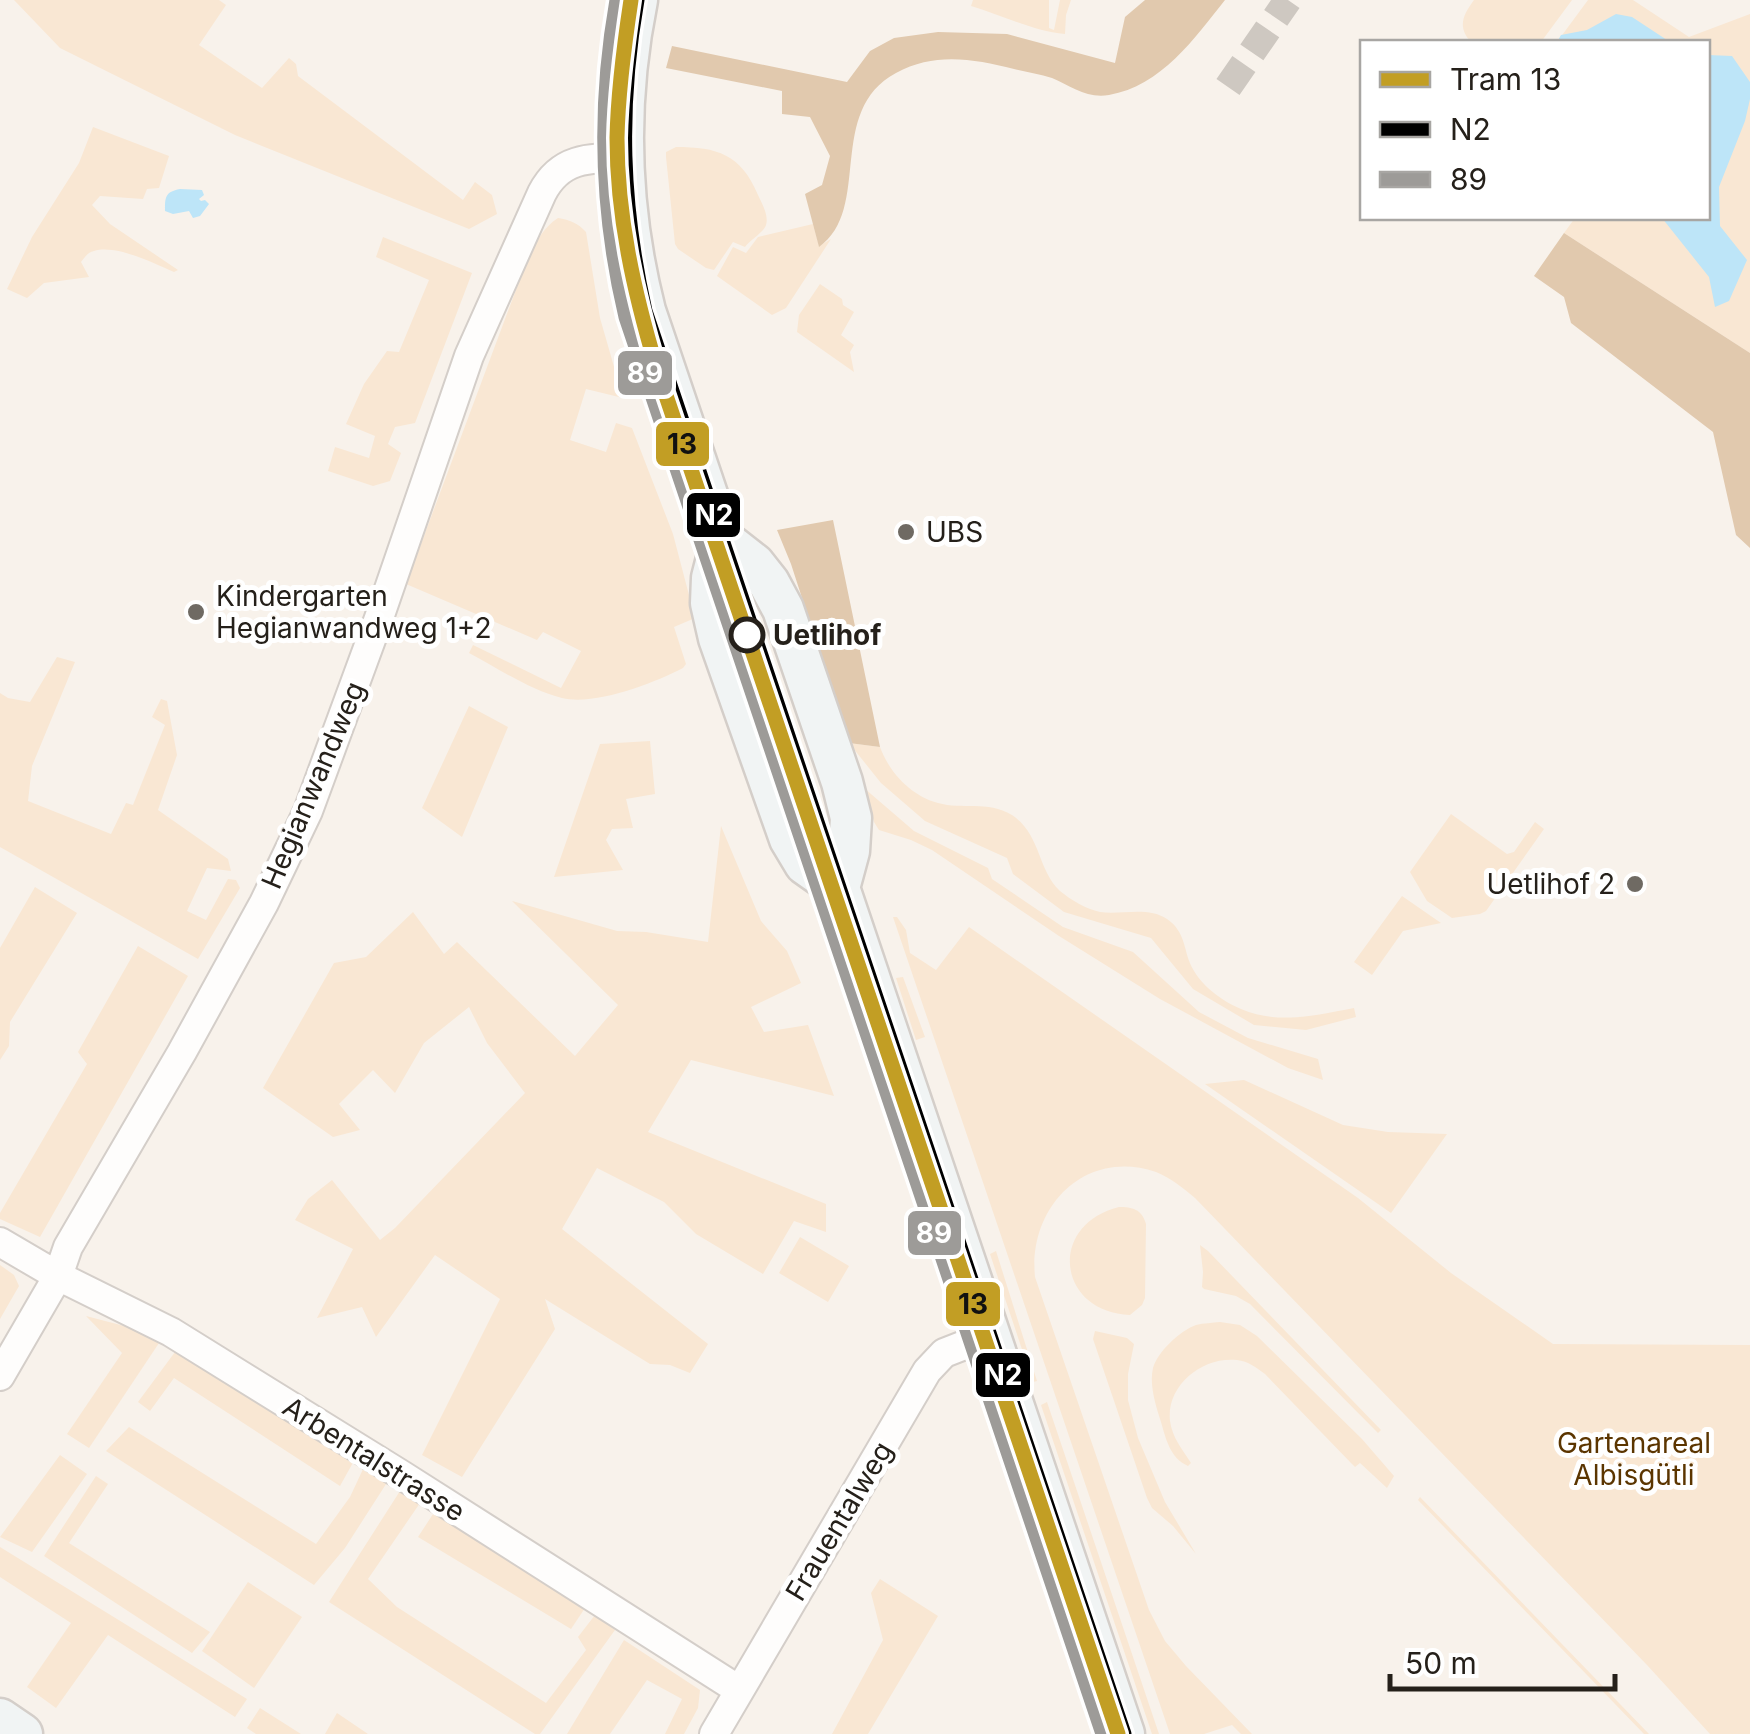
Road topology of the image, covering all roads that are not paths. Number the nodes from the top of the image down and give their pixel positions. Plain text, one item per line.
1 (637, 0) edge
2 (624, 158) junction
3 (722, 539) junction
4 (839, 888) junction
5 (0, 1242) edge
6 (58, 1276) junction
7 (990, 1336) junction
8 (0, 1376) edge
9 (739, 1690) junction
10 (0, 1720) edge
11 (22, 1734) edge
12 (714, 1734) edge
13 (1124, 1734) edge

1 - 2 main road
2 - 3 main road
2 - 6 street, Hegianwandweg
3 - 4 main road
3 - 4 main road
4 - 7 main road
5 - 6 street, Arbentalstrasse
6 - 8 street, Hegianwandweg
6 - 9 street, Arbentalstrasse
7 - 9 street, Frauentalweg
7 - 13 main road
9 - 12 street, Frauentalweg
10 - 11 main road

